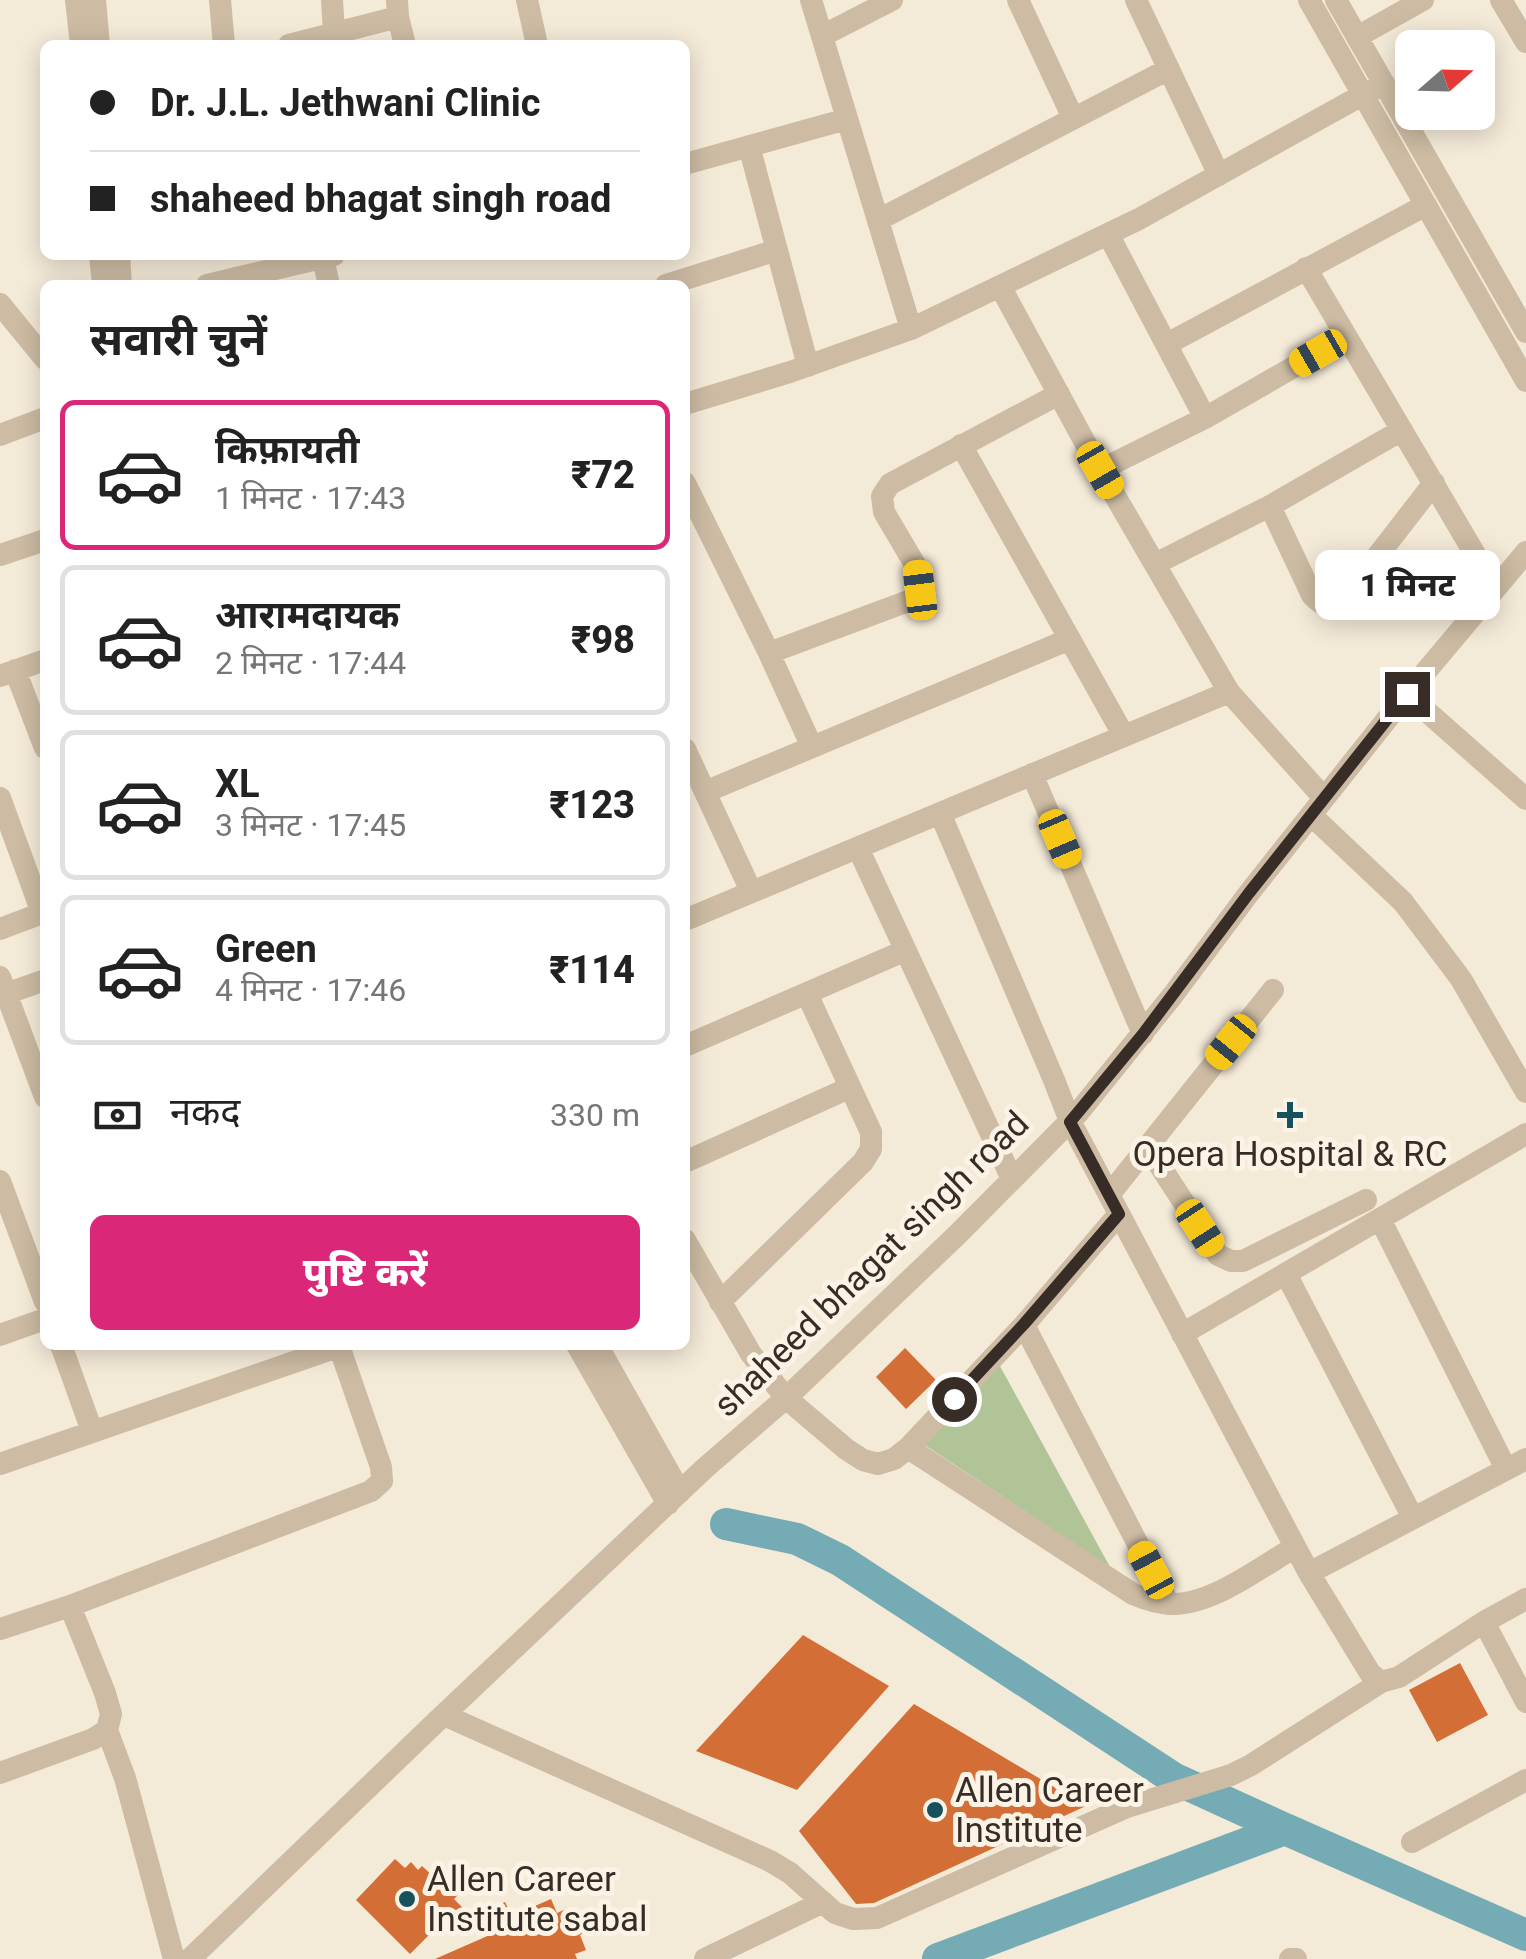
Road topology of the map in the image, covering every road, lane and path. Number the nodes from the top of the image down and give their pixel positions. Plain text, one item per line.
1 (76, 0) edge
2 (95, 0) edge
3 (220, 0) edge
4 (332, 0) edge
5 (527, 0) edge
6 (811, 0) edge
7 (892, 0) edge
8 (1018, 0) edge
9 (1136, 0) edge
10 (1309, 0) edge
11 (1336, 0) edge
12 (1423, 0) edge
13 (1501, 0) edge
14 (397, 8) edge
15 (334, 33) junction
16 (822, 36) junction
17 (1357, 36) junction
18 (80, 40) edge
19 (99, 40) edge
20 (224, 40) edge
21 (308, 40) edge
22 (405, 40) edge
23 (536, 40) edge
24 (1526, 42) edge
25 (1168, 69) junction
26 (1373, 89) junction
27 (1073, 118) junction
28 (847, 119) junction
29 (749, 146) junction
30 (690, 163) edge
31 (1219, 175) junction
32 (1426, 205) junction
33 (878, 220) junction
34 (1108, 234) junction
35 (777, 250) junction
36 (315, 260) edge
37 (1306, 268) junction
38 (247, 280) edge
39 (682, 280) edge
40 (1000, 286) junction
41 (0, 304) edge
42 (911, 329) junction
43 (1526, 332) edge
44 (1346, 337) junction
45 (1166, 344) junction
46 (40, 353) edge
47 (808, 366) junction
48 (1526, 381) edge
49 (1059, 394) junction
50 (690, 402) edge
51 (1205, 418) junction
52 (40, 420) edge
53 (1402, 430) junction
54 (0, 434) edge
55 (960, 445) junction
56 (1100, 470) junction
57 (1434, 483) junction
58 (690, 493) edge
59 (1270, 506) junction
60 (40, 542) edge
61 (1526, 552) edge
62 (0, 555) edge
63 (1155, 564) junction
64 (1495, 588) junction
65 (1070, 639) junction
66 (769, 653) junction
67 (40, 662) edge
68 (8, 673) edge
69 (1228, 692) junction
70 (1407, 694) junction
71 (1124, 736) junction
72 (40, 738) edge
73 (812, 747) junction
74 (690, 760) edge
75 (1032, 774) junction
76 (705, 792) junction
77 (0, 798) edge
78 (1526, 799) edge
79 (1318, 807) junction
80 (940, 812) junction
81 (858, 848) junction
82 (751, 891) junction
83 (40, 902) edge
84 (40, 914) edge
85 (690, 918) edge
86 (0, 929) edge
87 (904, 951) junction
88 (40, 981) edge
89 (2, 989) edge
90 (1273, 990) dead end
91 (807, 994) junction
92 (1143, 1034) junction
93 (690, 1044) edge
94 (36, 1047) edge
95 (850, 1088) junction
96 (1526, 1092) edge
97 (1070, 1122) junction
98 (1526, 1134) edge
99 (1147, 1146) junction
100 (690, 1160) edge
101 (1012, 1179) junction
102 (0, 1181) edge
103 (1114, 1204) junction
104 (1373, 1209) junction
105 (690, 1249) edge
106 (1286, 1274) junction
107 (40, 1289) edge
108 (720, 1302) junction
109 (40, 1321) edge
110 (1024, 1324) junction
111 (0, 1333) edge
112 (1182, 1334) junction
113 (63, 1350) edge
114 (329, 1350) edge
115 (342, 1350) edge
116 (581, 1350) edge
117 (600, 1350) edge
118 (786, 1398) junction
119 (92, 1431) junction
120 (908, 1448) junction
121 (0, 1464) edge
122 (1516, 1464) edge
123 (674, 1498) junction
124 (1413, 1518) junction
125 (1295, 1547) junction
126 (1309, 1574) junction
127 (1526, 1599) edge
128 (1170, 1604) junction
129 (70, 1606) junction
130 (1484, 1622) junction
131 (0, 1629) edge
132 (1381, 1682) junction
133 (1526, 1702) edge
134 (444, 1716) junction
135 (107, 1730) junction
136 (0, 1773) edge
137 (1526, 1780) edge
138 (1412, 1842) dead end
139 (813, 1906) junction
140 (174, 1959) edge
141 (190, 1959) edge
142 (705, 1959) edge

1 - 18 street
2 - 19 street
3 - 20 street
4 - 15 street
5 - 23 street
6 - 16 street
7 - 16 street
8 - 27 street
9 - 25 street
10 - 26 street
11 - 17 street
12 - 17 street
13 - 24 street
14 - 15 street
14 - 22 street
15 - 21 street
16 - 28 street
17 - 26 street
25 - 27 street
25 - 31 street
26 - 31 street
26 - 32 street
26 - 43 street
27 - 33 street
28 - 29 street
28 - 33 street
29 - 30 street
29 - 35 street
31 - 34 street
32 - 37 street
32 - 48 street
33 - 42 street
34 - 40 street
34 - 45 street
35 - 39 street
35 - 47 street
36 - 38 street
37 - 44 street
37 - 45 street
40 - 42 street
40 - 49 street
41 - 46 street
42 - 47 street
44 - 51 street
44 - 53 street
45 - 51 street
47 - 50 street
49 - 55 street
49 - 56 street
51 - 56 street
52 - 54 street
53 - 57 street
53 - 59 street
55 - 65 street
55 - 66 street
56 - 63 street
57 - 59 street
57 - 64 street
58 - 66 street
59 - 63 street
60 - 62 street
61 - 64 street, shaheed bhagat singh road
63 - 69 street
64 - 70 street, shaheed bhagat singh road
65 - 71 street
65 - 73 street
66 - 73 street
67 - 68 street
68 - 72 street
69 - 71 street
69 - 79 street
70 - 78 street
70 - 79 street, shaheed bhagat singh road
71 - 75 street
73 - 76 street
74 - 76 street
75 - 80 street
75 - 92 street
76 - 82 street
77 - 83 street
79 - 92 street, shaheed bhagat singh road
79 - 96 street
80 - 81 street
80 - 97 street
81 - 82 street
81 - 87 street
82 - 85 street
84 - 86 street
87 - 91 street
87 - 101 street
88 - 89 street
89 - 94 street
90 - 99 street
91 - 93 street
91 - 95 street
92 - 97 street, shaheed bhagat singh road
95 - 100 street
95 - 108 street
97 - 101 street, shaheed bhagat singh road
97 - 103 street
98 - 104 street
99 - 103 street
99 - 104 street
101 - 118 street, shaheed bhagat singh road
102 - 107 street
103 - 110 street
103 - 112 street
104 - 106 street
104 - 122 street
105 - 108 street
106 - 112 street
106 - 124 street
108 - 118 street
109 - 111 street
110 - 120 street
110 - 128 street
112 - 125 street
113 - 119 street
114 - 119 street
115 - 129 street
116 - 123 street
117 - 123 street
118 - 120 street
118 - 123 street, shaheed bhagat singh road
119 - 121 street
120 - 128 street
122 - 124 street
123 - 134 street, shaheed bhagat singh road
124 - 126 street
125 - 126 street
125 - 128 street
126 - 132 street
127 - 130 street
129 - 131 street
129 - 135 street
130 - 132 street
130 - 133 street
132 - 139 street
134 - 139 street
134 - 141 street, shaheed bhagat singh road
135 - 136 street
135 - 140 street
137 - 138 street
139 - 142 street

